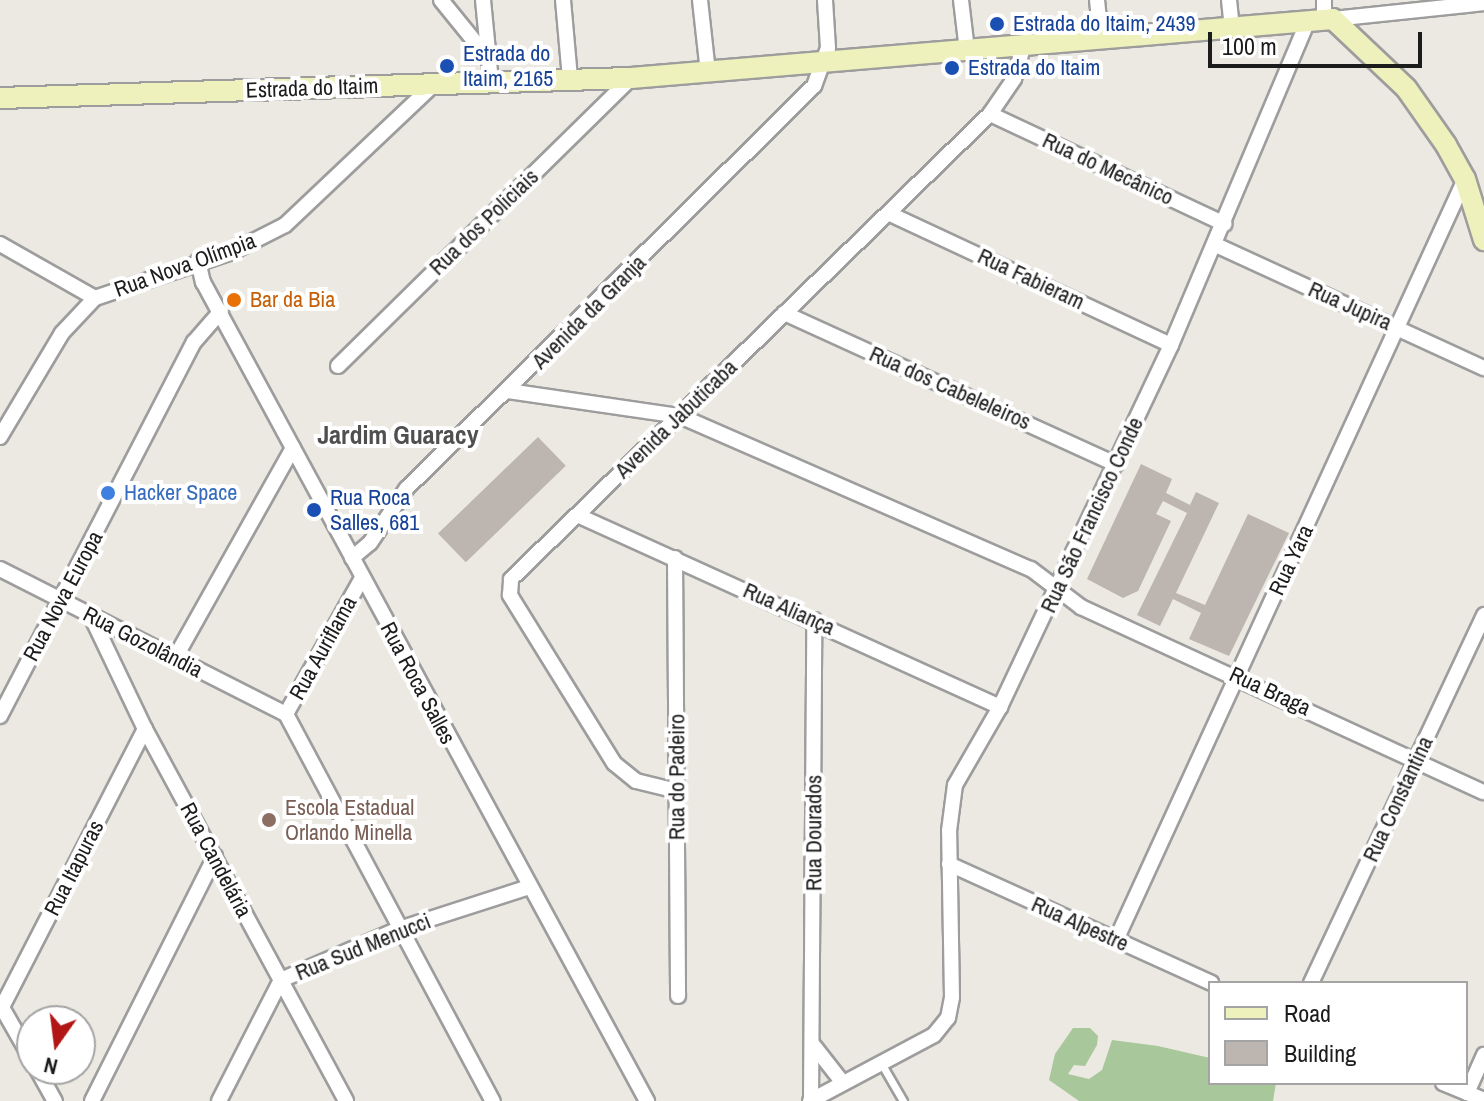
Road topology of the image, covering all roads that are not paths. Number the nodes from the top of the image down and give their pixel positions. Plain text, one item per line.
1 (441, 0) edge
2 (483, 0) edge
3 (563, 0) edge
4 (700, 0) edge
5 (825, 0) edge
6 (961, 0) edge
7 (1097, 0) edge
8 (1229, 0) edge
9 (1484, 3) edge
10 (1322, 15) edge
11 (1232, 28) junction
12 (1101, 38) junction
13 (1024, 45) junction
14 (967, 50) junction
15 (490, 60) junction
16 (824, 65) junction
17 (708, 72) junction
18 (631, 78) junction
19 (570, 79) junction
20 (491, 81) junction
21 (434, 84) junction
22 (0, 98) edge
23 (990, 114) junction
24 (1465, 179) junction
25 (890, 214) junction
26 (1225, 224) junction
27 (1484, 240) edge
28 (0, 244) edge
29 (1216, 245) junction
30 (198, 261) junction
31 (95, 298) junction
32 (221, 311) junction
33 (784, 313) junction
34 (1397, 327) junction
35 (1171, 345) junction
36 (338, 366) dead end
37 (1484, 368) edge
38 (508, 391) junction
39 (680, 416) junction
40 (0, 437) edge
41 (293, 448) junction
42 (1116, 464) junction
43 (577, 515) junction
44 (352, 558) junction
45 (675, 558) junction
46 (0, 569) edge
47 (362, 578) junction
48 (1057, 588) junction
49 (61, 600) junction
50 (1484, 615) edge
51 (91, 616) junction
52 (814, 620) junction
53 (175, 658) junction
54 (1237, 676) junction
55 (1000, 707) junction
56 (286, 714) junction
57 (0, 716) edge
58 (145, 729) junction
59 (1416, 760) junction
60 (677, 791) junction
61 (1484, 792) edge
62 (215, 856) junction
63 (949, 864) junction
64 (529, 887) junction
65 (399, 929) junction
66 (1116, 940) junction
67 (281, 980) junction
68 (1312, 981) edge
69 (1208, 982) edge
70 (678, 996) dead end
71 (1, 1006) edge
72 (16, 1032) edge
73 (814, 1046) junction
74 (1484, 1055) edge
75 (881, 1063) junction
76 (843, 1083) junction
77 (1448, 1085) edge
78 (1467, 1093) junction
79 (1484, 1100) edge
80 (92, 1101) edge
81 (219, 1101) edge
82 (346, 1101) edge
83 (493, 1101) edge
84 (647, 1101) edge
85 (811, 1101) edge
86 (903, 1101) edge

1 - 15 street
2 - 15 street
3 - 19 street
4 - 17 street
5 - 16 street
6 - 14 street
7 - 12 street
8 - 11 street
9 - 10 street, Estrada do Itaim
10 - 11 street, Estrada do Itaim
10 - 24 street
10 - 26 street, Rua São Francisco Conde
11 - 12 street, Estrada do Itaim
12 - 13 street, Estrada do Itaim
13 - 14 street, Estrada do Itaim
13 - 23 street, Avenida Jabuticaba
14 - 16 street, Estrada do Itaim
15 - 20 street
16 - 17 street, Estrada do Itaim
16 - 38 street, Avenida da Granja
17 - 18 street, Estrada do Itaim
18 - 19 street, Estrada do Itaim
18 - 36 street, Rua dos Policiais
19 - 20 street, Estrada do Itaim
20 - 21 street, Estrada do Itaim
21 - 22 street, Estrada do Itaim
21 - 30 street, Rua Nova Olímpia
23 - 25 street, Avenida Jabuticaba
23 - 26 street, Rua do Mecânico
24 - 27 street
24 - 34 street, Rua Yara
25 - 33 street, Avenida Jabuticaba
25 - 35 street, Rua Fabieram
26 - 29 street, Rua São Francisco Conde
28 - 31 street
29 - 34 street, Rua Jupira
29 - 35 street, Rua São Francisco Conde
30 - 31 street, Rua Nova Olímpia
30 - 32 street, Rua Roca Salles
31 - 40 street, Rua Nova Olímpia
32 - 41 street, Rua Roca Salles
32 - 49 street, Rua Nova Europa
33 - 39 street, Avenida Jabuticaba
33 - 42 street, Rua dos Cabeleleiros
34 - 37 street, Rua Jupira
34 - 54 street, Rua Yara
35 - 42 street, Rua São Francisco Conde
38 - 39 street
38 - 44 street, Avenida da Granja
39 - 43 street, Avenida Jabuticaba
39 - 48 street
41 - 44 street, Rua Roca Salles
41 - 53 street
42 - 48 street, Rua São Francisco Conde
43 - 45 street, Rua Aliança
43 - 60 street, Avenida Jabuticaba
44 - 47 street, Rua Roca Salles
45 - 52 street, Rua Aliança
45 - 60 street, Rua do Padeiro
46 - 49 street, Rua Gozolândia
47 - 56 street, Rua Auriflama
47 - 64 street, Rua Roca Salles
48 - 54 street, Rua Braga
48 - 55 street, Rua São Francisco Conde
49 - 51 street, Rua Gozolândia
49 - 57 street, Rua Nova Europa
50 - 59 street, Rua Constantina
51 - 53 street, Rua Gozolândia
51 - 58 street, Rua Candelária
52 - 55 street, Rua Aliança
52 - 73 street, Rua Dourados
53 - 56 street, Rua Gozolândia
54 - 59 street, Rua Braga
54 - 66 street, Rua Yara
55 - 63 street, Rua São Francisco Conde
56 - 65 street, Rua Auriflama
58 - 62 street, Rua Candelária
58 - 71 street, Rua Itapuras
59 - 61 street, Rua Braga
59 - 68 street, Rua Constantina
60 - 70 street, Rua do Padeiro
62 - 67 street, Rua Candelária
62 - 80 street
63 - 66 street, Rua Alpestre
63 - 75 street, Rua São Francisco Conde
64 - 65 street, Rua Sud Menucci
64 - 84 street, Rua Roca Salles
65 - 67 street, Rua Sud Menucci
65 - 83 street, Rua Auriflama
66 - 69 street, Rua Alpestre
67 - 81 street, Rua Sud Menucci
67 - 82 street, Rua Candelária
71 - 72 street
73 - 76 street
73 - 85 street, Rua Dourados
74 - 78 street
75 - 76 street
75 - 86 lane
76 - 85 street
77 - 78 street
78 - 79 street

